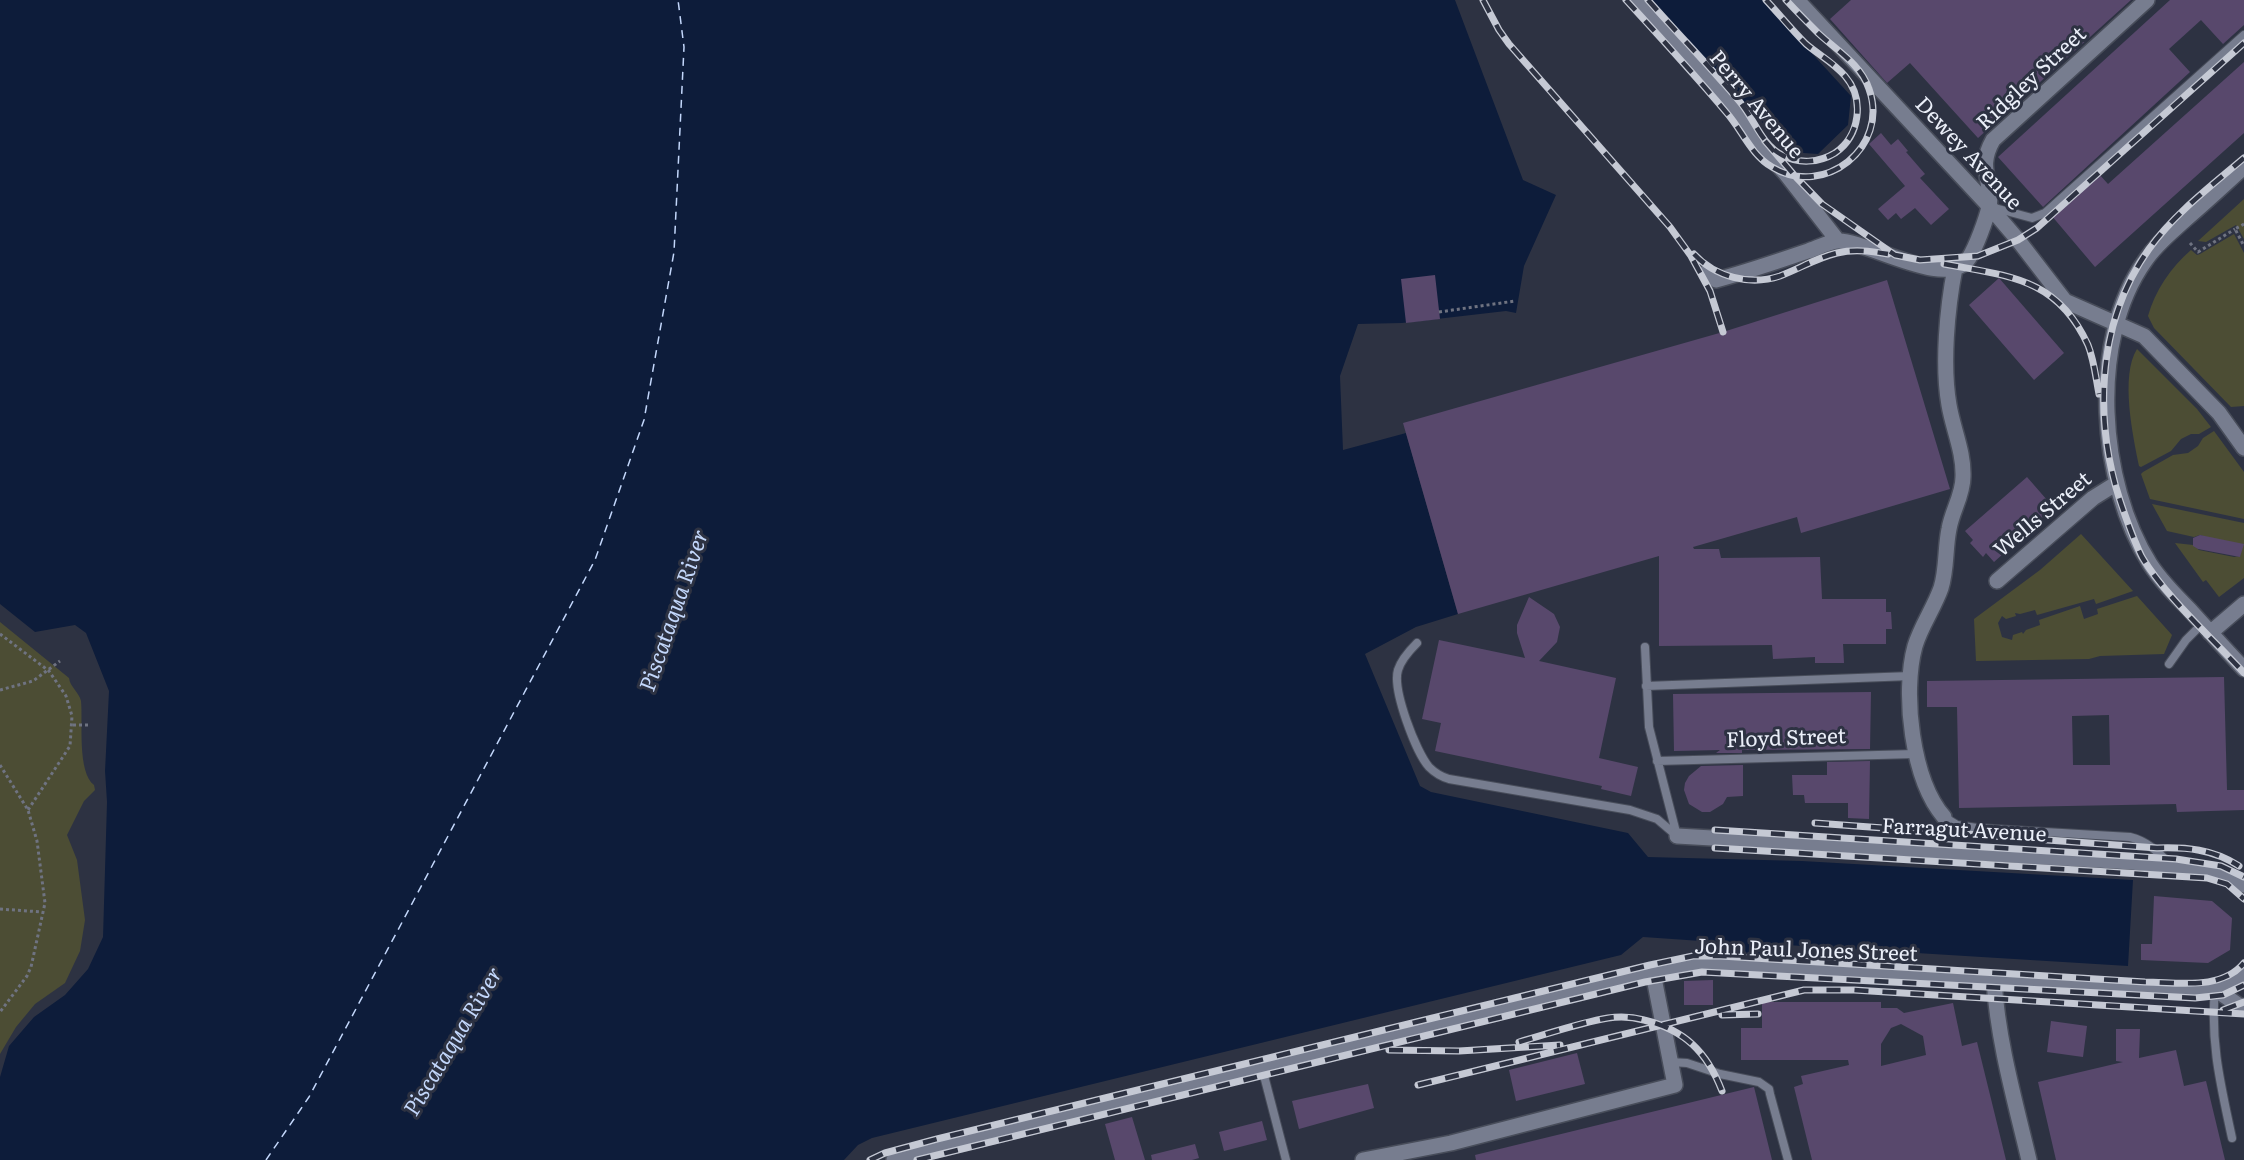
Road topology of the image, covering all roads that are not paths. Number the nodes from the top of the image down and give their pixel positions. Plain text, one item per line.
1 (1637, 0) edge
2 (1797, 0) edge
3 (2147, 0) edge
4 (2244, 35) edge
5 (2244, 167) edge
6 (1989, 206) junction
7 (1838, 241) junction
8 (1955, 268) junction
9 (1707, 272) dead end
10 (2116, 323) junction
11 (2244, 448) edge
12 (2117, 483) junction
13 (1996, 581) dead end
14 (2244, 604) edge
15 (2206, 628) junction
16 (1417, 643) dead end
17 (1645, 647) dead end
18 (2169, 664) dead end
19 (2244, 669) edge
20 (1911, 676) junction
21 (1646, 686) junction
22 (1915, 754) junction
23 (1657, 761) junction
24 (1944, 818) joint
25 (1677, 836) junction
26 (2174, 867) junction
27 (2244, 885) edge
28 (1653, 973) junction
29 (2244, 976) edge
30 (1994, 981) junction
31 (2215, 989) junction
32 (2244, 1007) edge
33 (1670, 1062) junction
34 (1262, 1068) junction
35 (2232, 1138) dead end
36 (894, 1160) edge
37 (1286, 1160) edge
38 (1363, 1160) edge
39 (1788, 1160) edge
40 (2030, 1160) edge

1 - 7 street, Perry Avenue
2 - 6 street, Dewey Avenue
3 - 6 street, Ridgley Street
4 - 6 lane
5 - 10 street
6 - 8 street
6 - 10 street, Dewey Avenue
7 - 8 street
7 - 9 street
8 - 20 street
10 - 11 street, Dewey Avenue
10 - 12 street
12 - 13 street, Wells Street
12 - 15 street
14 - 15 street
15 - 18 lane
15 - 19 street
16 - 25 lane
17 - 21 lane
20 - 21 lane
20 - 22 street
21 - 23 lane
22 - 23 lane, Floyd Street
22 - 24 street
23 - 25 lane
24 - 26 lane
25 - 26 street, Farragut Avenue
26 - 27 street, Farragut Avenue
28 - 30 street, John Paul Jones Street
28 - 33 street
28 - 34 street, John Paul Jones Street
29 - 31 street, John Paul Jones Street
30 - 31 street, John Paul Jones Street
30 - 40 street
31 - 32 street
31 - 35 lane
33 - 38 street
33 - 39 lane
34 - 36 street, John Paul Jones Street
34 - 37 lane

